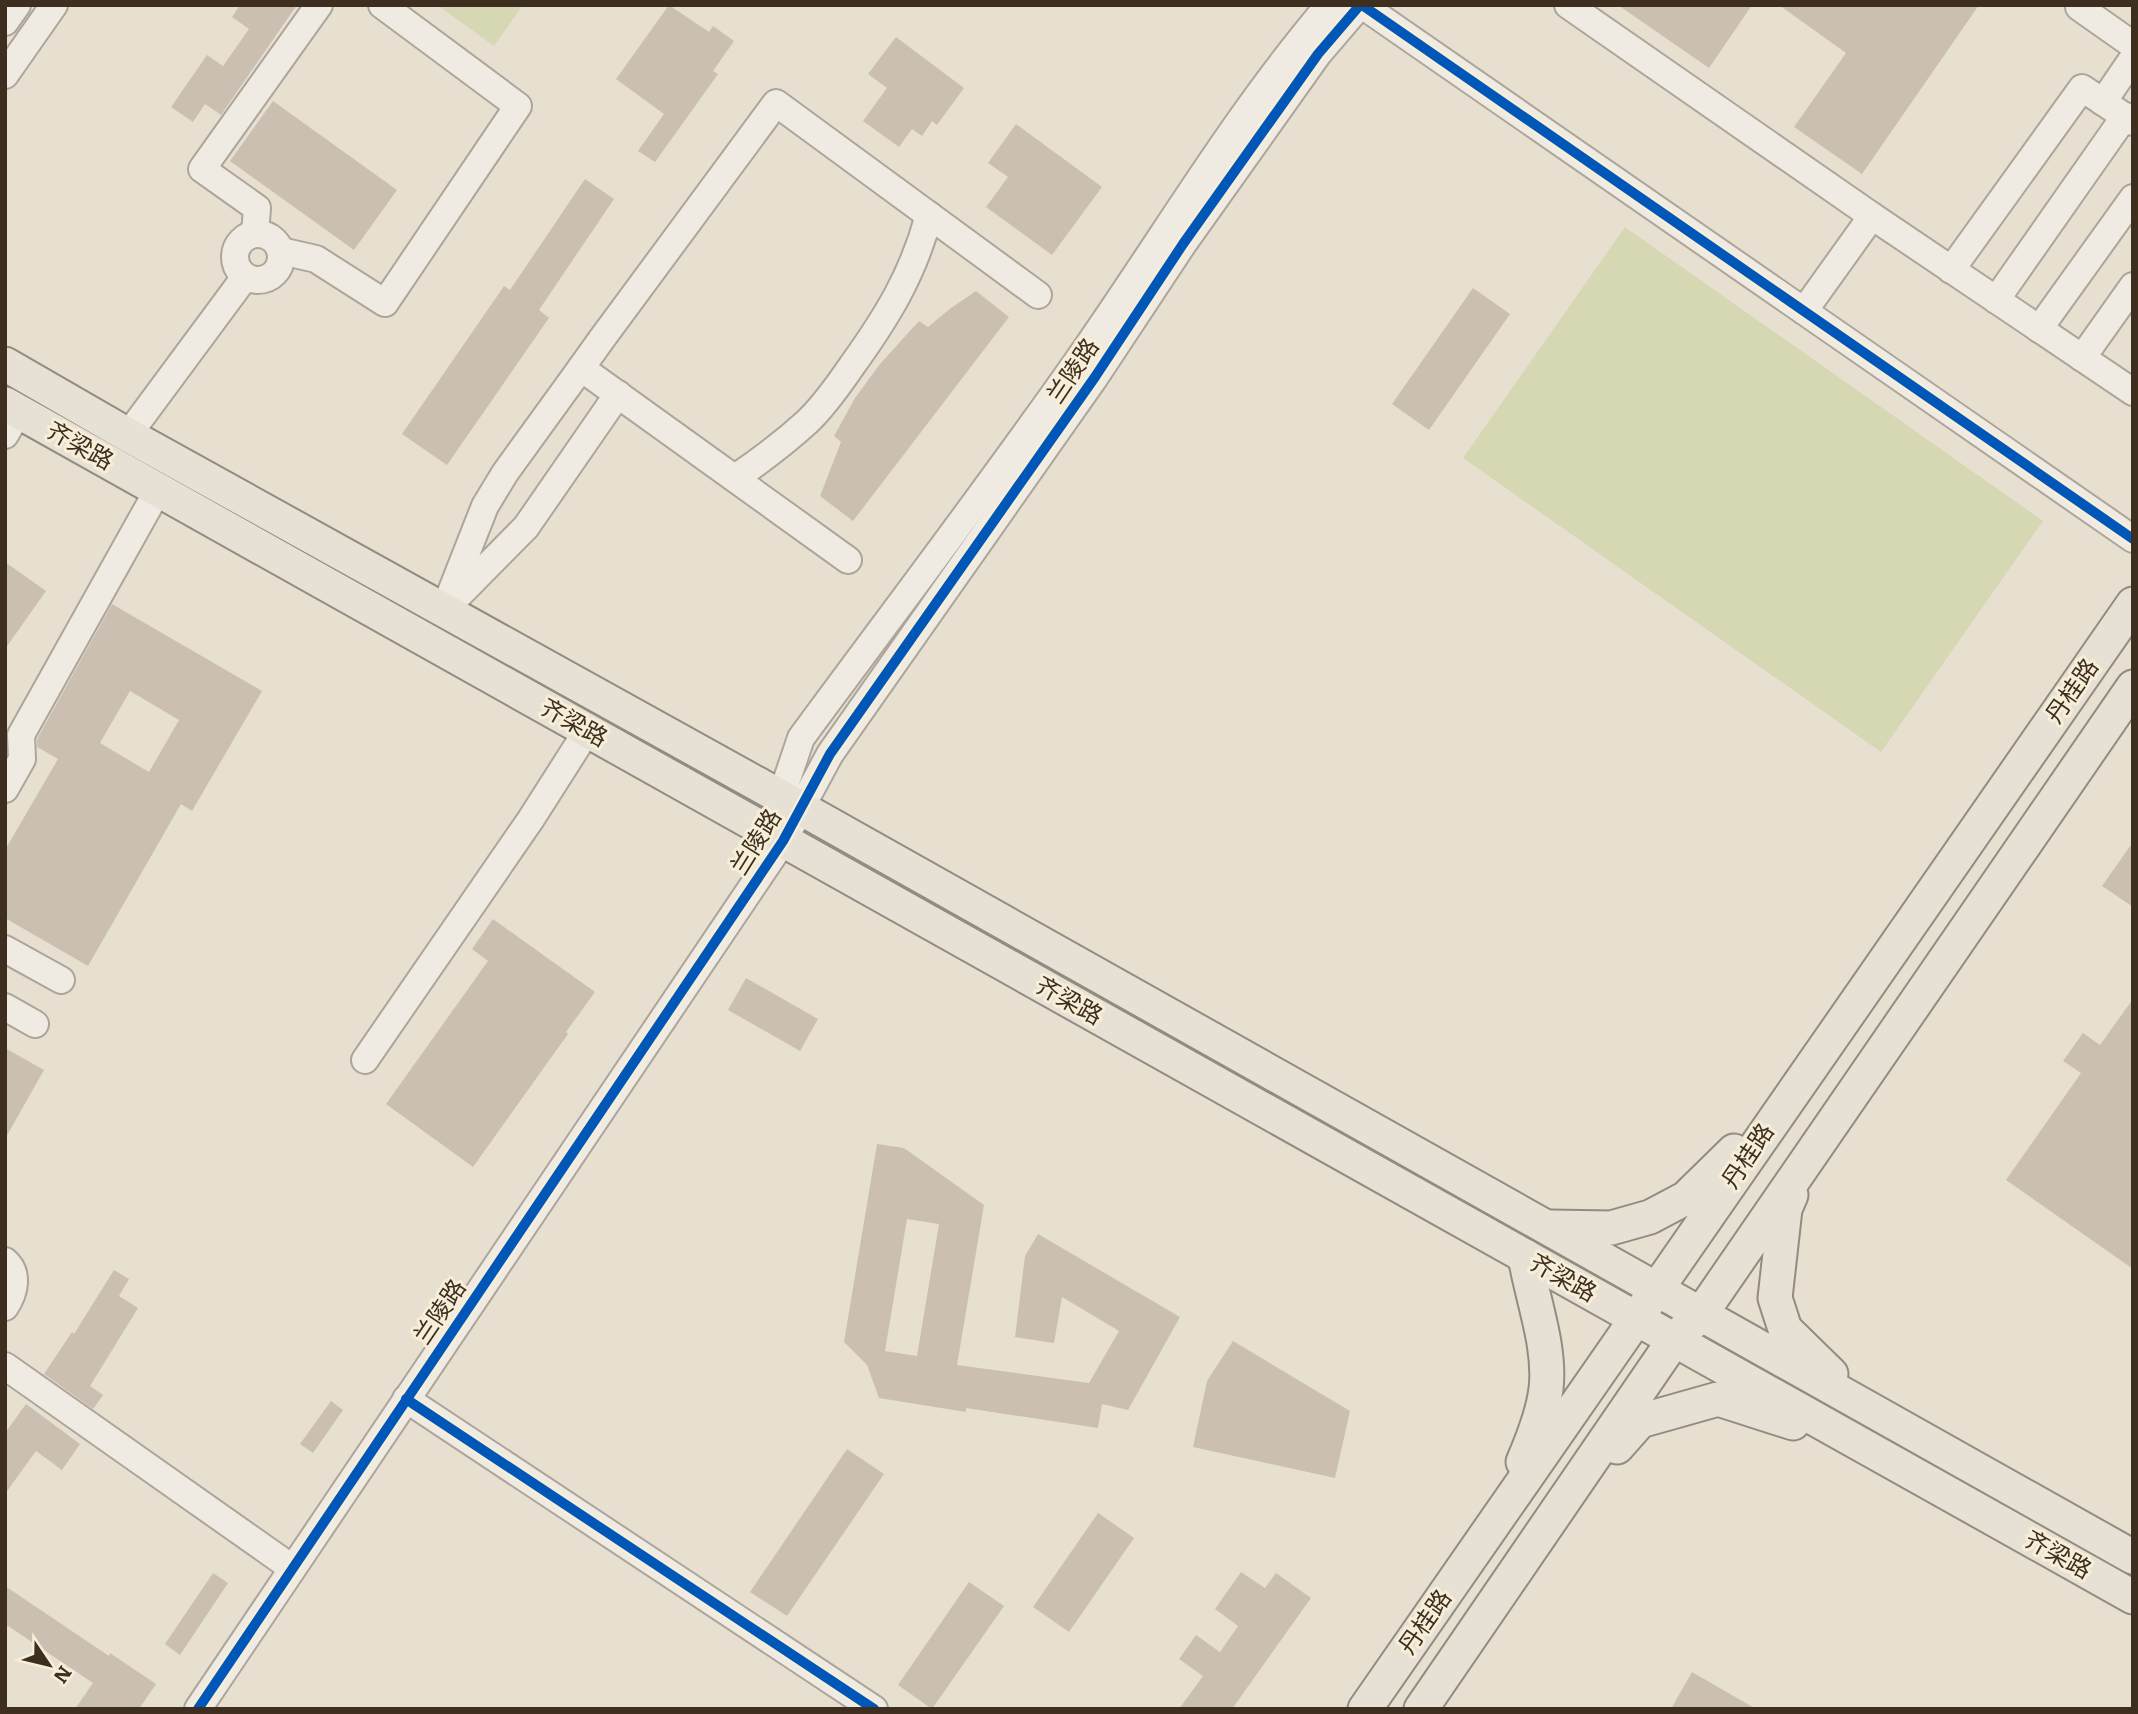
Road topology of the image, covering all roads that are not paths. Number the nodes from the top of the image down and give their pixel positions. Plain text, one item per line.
1 (17, 5) edge
2 (54, 5) edge
3 (319, 5) edge
4 (382, 5) edge
5 (1329, 5) edge
6 (1361, 5) edge
7 (1568, 5) edge
8 (2079, 6) edge
9 (5, 22) edge
10 (2133, 45) edge
11 (2133, 58) edge
12 (5, 75) edge
13 (2103, 102) junction
14 (2129, 119) edge
15 (2133, 198) edge
16 (929, 215) junction
17 (1872, 216) junction
18 (255, 234) junction
19 (281, 251) junction
20 (1951, 270) junction
21 (245, 277) junction
22 (2133, 286) edge
23 (1038, 295) dead end
24 (1996, 300) junction
25 (1804, 311) junction
26 (2039, 329) junction
27 (2082, 358) junction
28 (5, 364) edge
29 (581, 368) junction
30 (2133, 392) edge
31 (618, 394) junction
32 (10, 417) edge
33 (128, 435) junction
34 (735, 478) junction
35 (158, 490) junction
36 (2133, 539) edge
37 (848, 560) dead end
38 (2133, 604) edge
39 (444, 610) junction
40 (2133, 687) edge
41 (587, 730) junction
42 (5, 789) edge
43 (791, 803) junction
44 (783, 841) junction
45 (5, 949) edge
46 (61, 980) dead end
47 (5, 1007) edge
48 (36, 1024) dead end
49 (365, 1060) dead end
50 (1785, 1104) junction
51 (1816, 1146) junction
52 (1548, 1227) junction
53 (1525, 1256) junction
54 (5, 1261) edge
55 (1658, 1289) junction
56 (5, 1307) edge
57 (1701, 1314) junction
58 (1637, 1320) junction
59 (1674, 1340) junction
60 (5, 1366) edge
61 (407, 1399) junction
62 (1859, 1403) junction
63 (1834, 1430) junction
64 (1503, 1511) junction
65 (1542, 1533) junction
66 (2133, 1557) edge
67 (292, 1568) junction
68 (2133, 1597) edge
69 (198, 1709) edge
70 (874, 1709) edge
71 (1365, 1709) edge
72 (1421, 1709) edge

1 - 9 street
2 - 12 street
3 - 18 street
4 - 19 street
5 - 43 street, 兰陵路
6 - 25 street
6 - 43 street, 兰陵路
7 - 17 street
8 - 10 street
11 - 13 street
13 - 14 street
13 - 20 street
14 - 24 street
15 - 26 street
16 - 23 street
16 - 29 street
16 - 34 street
17 - 20 street
17 - 25 street
18 - 19 street
18 - 21 street
19 - 21 street
20 - 24 street
21 - 33 street
22 - 27 street
24 - 26 street
25 - 36 street
26 - 27 street
27 - 30 street
28 - 33 main road, 齐梁路
29 - 31 street
29 - 39 street
31 - 34 street
31 - 39 street
32 - 35 main road, 齐梁路
33 - 39 main road, 齐梁路
34 - 37 street
35 - 41 main road, 齐梁路
35 - 42 street
38 - 50 main road, 丹桂路
39 - 43 main road, 齐梁路
40 - 51 main road, 丹桂路
41 - 44 main road, 齐梁路
41 - 49 street
43 - 44 street, 兰陵路
43 - 52 main road, 齐梁路
44 - 53 main road, 齐梁路
44 - 61 street, 兰陵路
45 - 46 street
47 - 48 street
50 - 52 main road
50 - 55 main road, 丹桂路
51 - 57 main road, 丹桂路
51 - 62 main road
52 - 55 main road, 齐梁路
53 - 58 main road, 齐梁路
53 - 64 main road
54 - 56 street
55 - 57 main road, 齐梁路
55 - 58 main road, 丹桂路
57 - 59 main road, 丹桂路
57 - 62 main road, 齐梁路
58 - 59 main road, 齐梁路
58 - 64 main road, 丹桂路
59 - 63 main road, 齐梁路
59 - 65 main road, 丹桂路
60 - 67 street
61 - 67 street, 兰陵路
61 - 70 street
62 - 66 main road, 齐梁路
63 - 65 main road
63 - 68 main road, 齐梁路
64 - 71 main road, 丹桂路
65 - 72 main road, 丹桂路
67 - 69 street, 兰陵路

